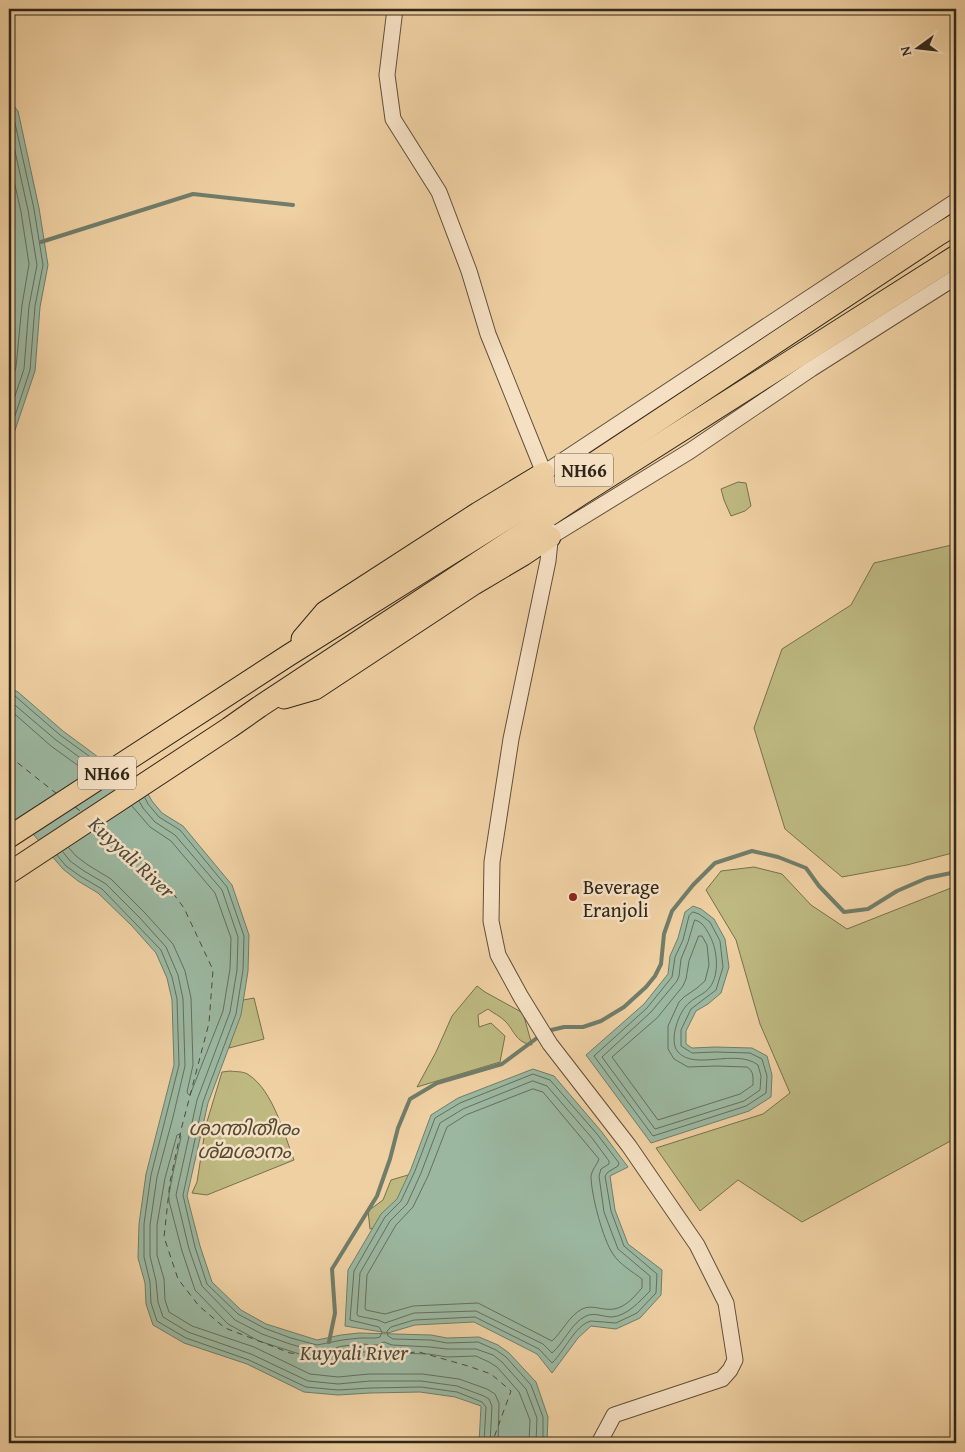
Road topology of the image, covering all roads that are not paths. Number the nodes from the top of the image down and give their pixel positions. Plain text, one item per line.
1 (395, 9) edge
2 (956, 201) edge
3 (956, 224) edge
4 (956, 256) edge
5 (956, 277) edge
6 (544, 473) junction
7 (551, 533) junction
8 (289, 654) junction
9 (259, 707) junction
10 (9, 837) edge
11 (9, 873) edge
12 (599, 1443) edge

1 - 6 street
2 - 6 street
3 - 8 highway, NH66
4 - 9 highway, NH66
5 - 7 street
6 - 8 highway
7 - 9 highway
7 - 12 street
8 - 10 highway, NH66
9 - 11 highway, NH66

